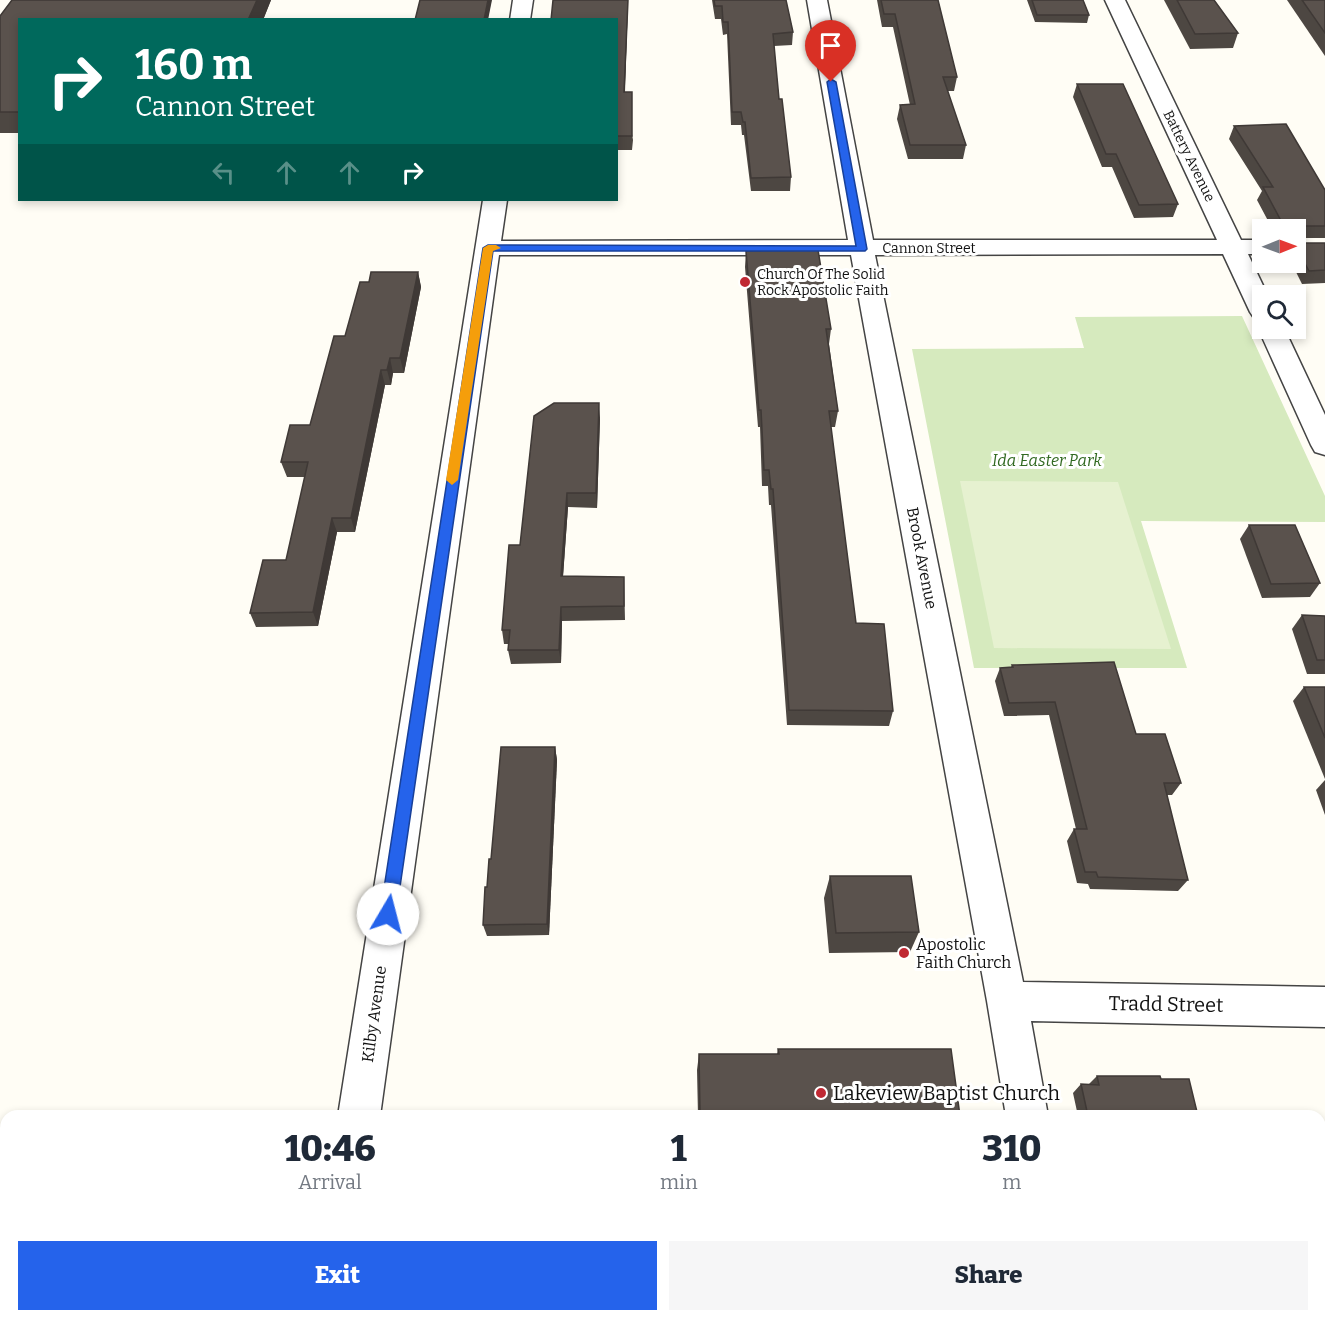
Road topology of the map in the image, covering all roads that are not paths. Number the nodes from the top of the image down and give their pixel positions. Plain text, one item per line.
1 (523, 0) edge
2 (817, 0) edge
3 (1115, 0) edge
4 (520, 18) edge
5 (495, 201) edge
6 (1233, 247) junction
7 (1252, 247) edge
8 (488, 248) junction
9 (862, 249) junction
10 (1252, 288) edge
11 (1276, 339) edge
12 (1325, 446) edge
13 (1007, 1001) junction
14 (1325, 1007) edge
15 (360, 1110) edge
16 (1026, 1110) edge

1 - 4 street
2 - 9 street, Brook Avenue
3 - 6 street, Battery Avenue
5 - 8 street, Kilby Avenue
6 - 7 street, Cannon Street
6 - 9 street, Cannon Street
6 - 10 street, Battery Avenue
8 - 9 street, Cannon Street
8 - 15 street, Kilby Avenue
9 - 13 street, Brook Avenue
11 - 12 street
13 - 14 street, Tradd Street
13 - 16 street, Brook Avenue

